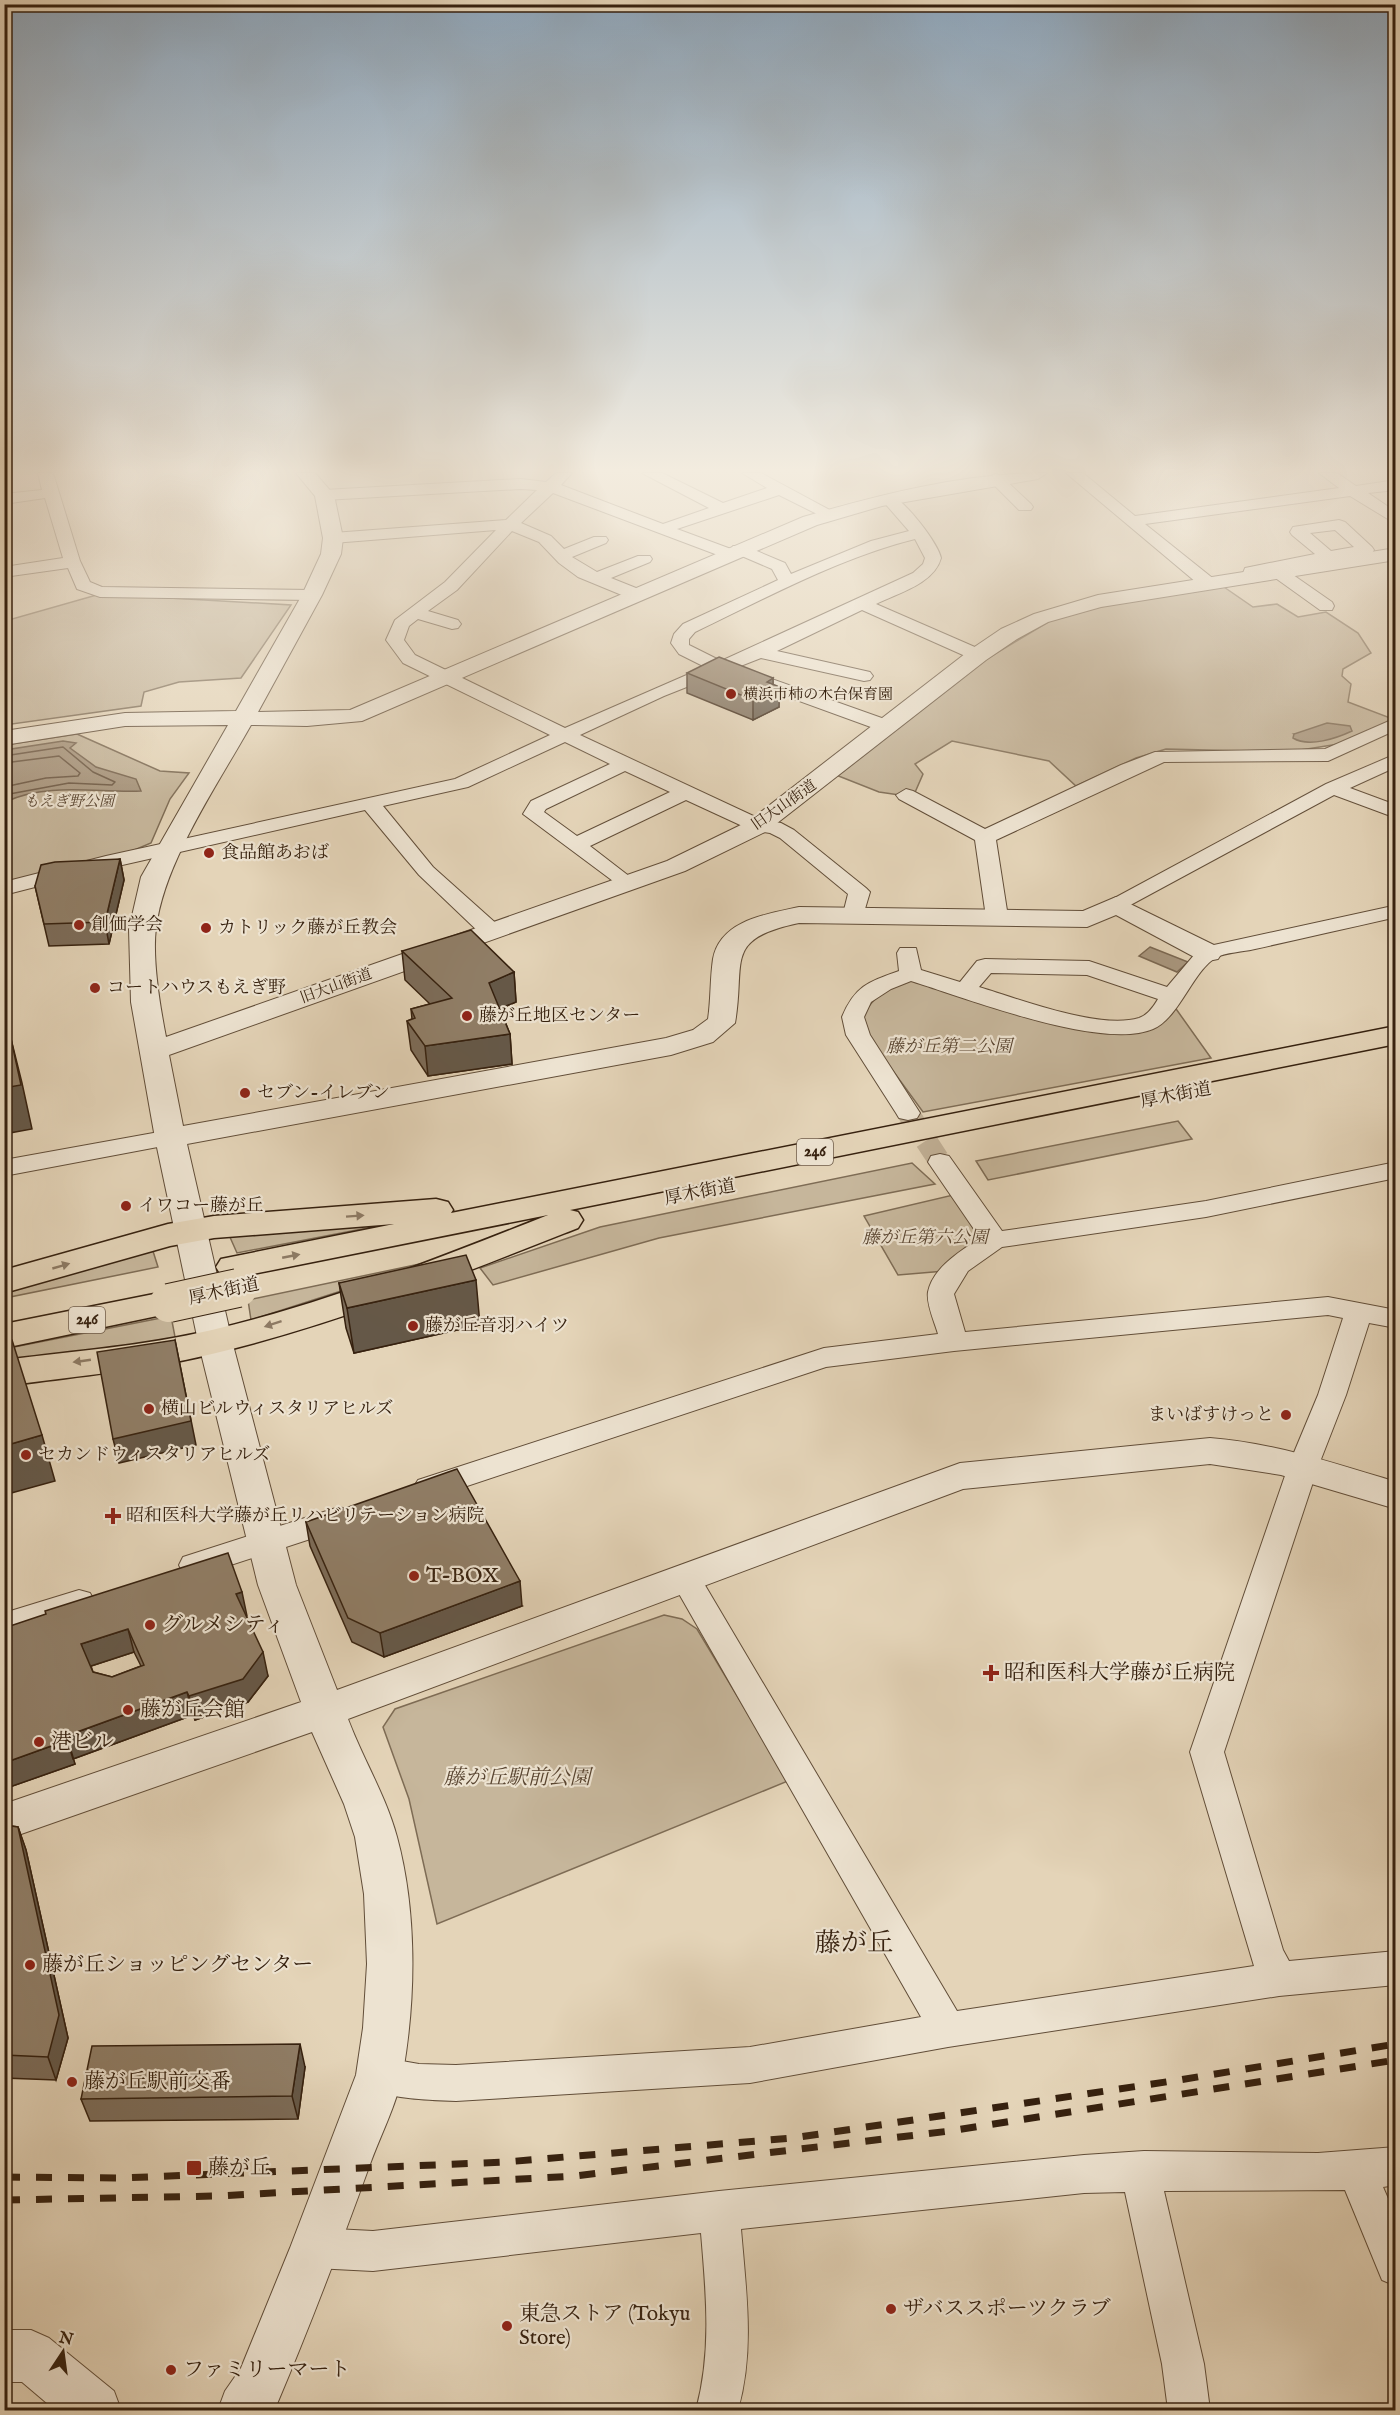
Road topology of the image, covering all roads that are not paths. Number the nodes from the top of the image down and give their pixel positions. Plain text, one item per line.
1 (85, 586) edge
2 (316, 586) edge
3 (451, 586) edge
4 (616, 586) edge
5 (655, 586) edge
6 (780, 586) edge
7 (901, 586) edge
8 (1198, 586) edge
9 (1300, 586) edge
10 (635, 594) junction
11 (312, 595) junction
12 (1324, 601) dead end
13 (862, 604) junction
14 (415, 613) junction
15 (452, 624) dead end
16 (760, 652) junction
17 (978, 655) junction
18 (723, 668) junction
19 (864, 676) dead end
20 (447, 677) junction
21 (244, 718) junction
22 (1395, 723) edge
23 (886, 726) junction
24 (565, 735) junction
25 (4, 738) edge
26 (1395, 760) edge
27 (625, 764) junction
28 (1333, 788) junction
29 (685, 793) junction
30 (906, 795) dead end
31 (371, 805) junction
32 (1395, 813) edge
33 (758, 826) junction
34 (986, 837) junction
35 (577, 844) junction
36 (168, 849) junction
37 (628, 883) junction
38 (4, 889) edge
39 (1116, 905) junction
40 (854, 914) junction
41 (1395, 915) edge
42 (997, 917) junction
43 (491, 931) junction
44 (1208, 953) junction
45 (965, 990) junction
46 (1172, 996) junction
47 (1395, 1035) edge
48 (154, 1051) junction
49 (1395, 1052) edge
50 (908, 1113) tunnel mouth
51 (170, 1138) junction
52 (940, 1162) tunnel mouth
53 (4, 1168) edge
54 (1395, 1170) edge
55 (556, 1213) junction
56 (190, 1231) junction
57 (995, 1240) junction
58 (4, 1282) edge
59 (166, 1292) junction
60 (1359, 1311) junction
61 (4, 1313) edge
62 (1395, 1319) edge
63 (4, 1336) edge
64 (215, 1341) junction
65 (954, 1342) junction
66 (4, 1372) edge
67 (1303, 1467) junction
68 (1395, 1496) edge
69 (401, 1497) edge
70 (367, 1508) edge
71 (266, 1542) junction
72 (172, 1572) edge
73 (685, 1578) junction
74 (105, 1593) edge
75 (4, 1626) edge
76 (325, 1711) junction
77 (4, 1822) edge
78 (1395, 1968) edge
79 (1279, 1979) junction
80 (948, 2030) junction
81 (379, 2075) junction
82 (1395, 2166) edge
83 (1144, 2170) junction
84 (1357, 2172) junction
85 (719, 2211) junction
86 (315, 2248) junction
87 (1395, 2266) edge
88 (4, 2356) edge
89 (94, 2410) edge
90 (244, 2410) edge
91 (717, 2410) edge
92 (1189, 2410) edge

1 - 11 street
2 - 11 street
3 - 14 street
4 - 10 street
5 - 10 street
6 - 18 street
7 - 13 street
8 - 17 street, 旧大山街道
9 - 12 street
10 - 20 street
11 - 21 street
13 - 16 street
13 - 17 street
14 - 15 street
14 - 20 street
16 - 18 street
16 - 19 street
17 - 23 street, 旧大山街道
18 - 23 street
18 - 24 street
20 - 21 street
20 - 24 street
21 - 25 street
21 - 36 street
22 - 34 street
23 - 33 street, 旧大山街道
24 - 27 street
24 - 31 street
26 - 28 street
27 - 29 street
27 - 35 street
28 - 32 street
28 - 39 street
29 - 33 street
29 - 35 street
30 - 34 street
31 - 36 street
31 - 43 street
33 - 37 street, 旧大山街道
33 - 40 street
34 - 42 street
35 - 37 street
36 - 38 street
36 - 48 street
37 - 43 street, 旧大山街道
39 - 42 street
39 - 44 street
40 - 42 street
40 - 51 street
41 - 44 street
43 - 48 street, 旧大山街道
44 - 46 street
45 - 46 street
45 - 46 street
45 - 50 street
47 - 55 highway, 厚木街道 / 246
48 - 51 street
49 - 55 highway, 厚木街道 / 246
51 - 53 street
51 - 56 street
52 - 57 street
54 - 57 street
56 -> 55 highway
55 - 59 highway, 厚木街道 / 246, bridge
55 -> 64 highway
58 -> 56 highway
56 - 64 street
57 - 65 street
59 - 61 highway, 厚木街道 / 246
59 - 63 highway, 厚木街道 / 246
60 - 62 street
60 - 65 street
60 - 67 street
64 -> 66 highway
64 - 71 street
65 - 69 street
67 - 68 street
67 - 73 street
67 - 79 street
70 - 71 street
71 - 72 street
71 - 76 street
73 - 76 street
73 - 80 street
74 - 75 street
76 - 77 street
76 - 81 street
78 - 79 street
79 - 80 street
80 - 81 street
81 - 86 street
82 - 84 street
83 - 84 street
83 - 85 street
83 - 92 street
84 - 87 street
85 - 86 street
85 - 91 street
86 - 90 street
88 - 89 street

